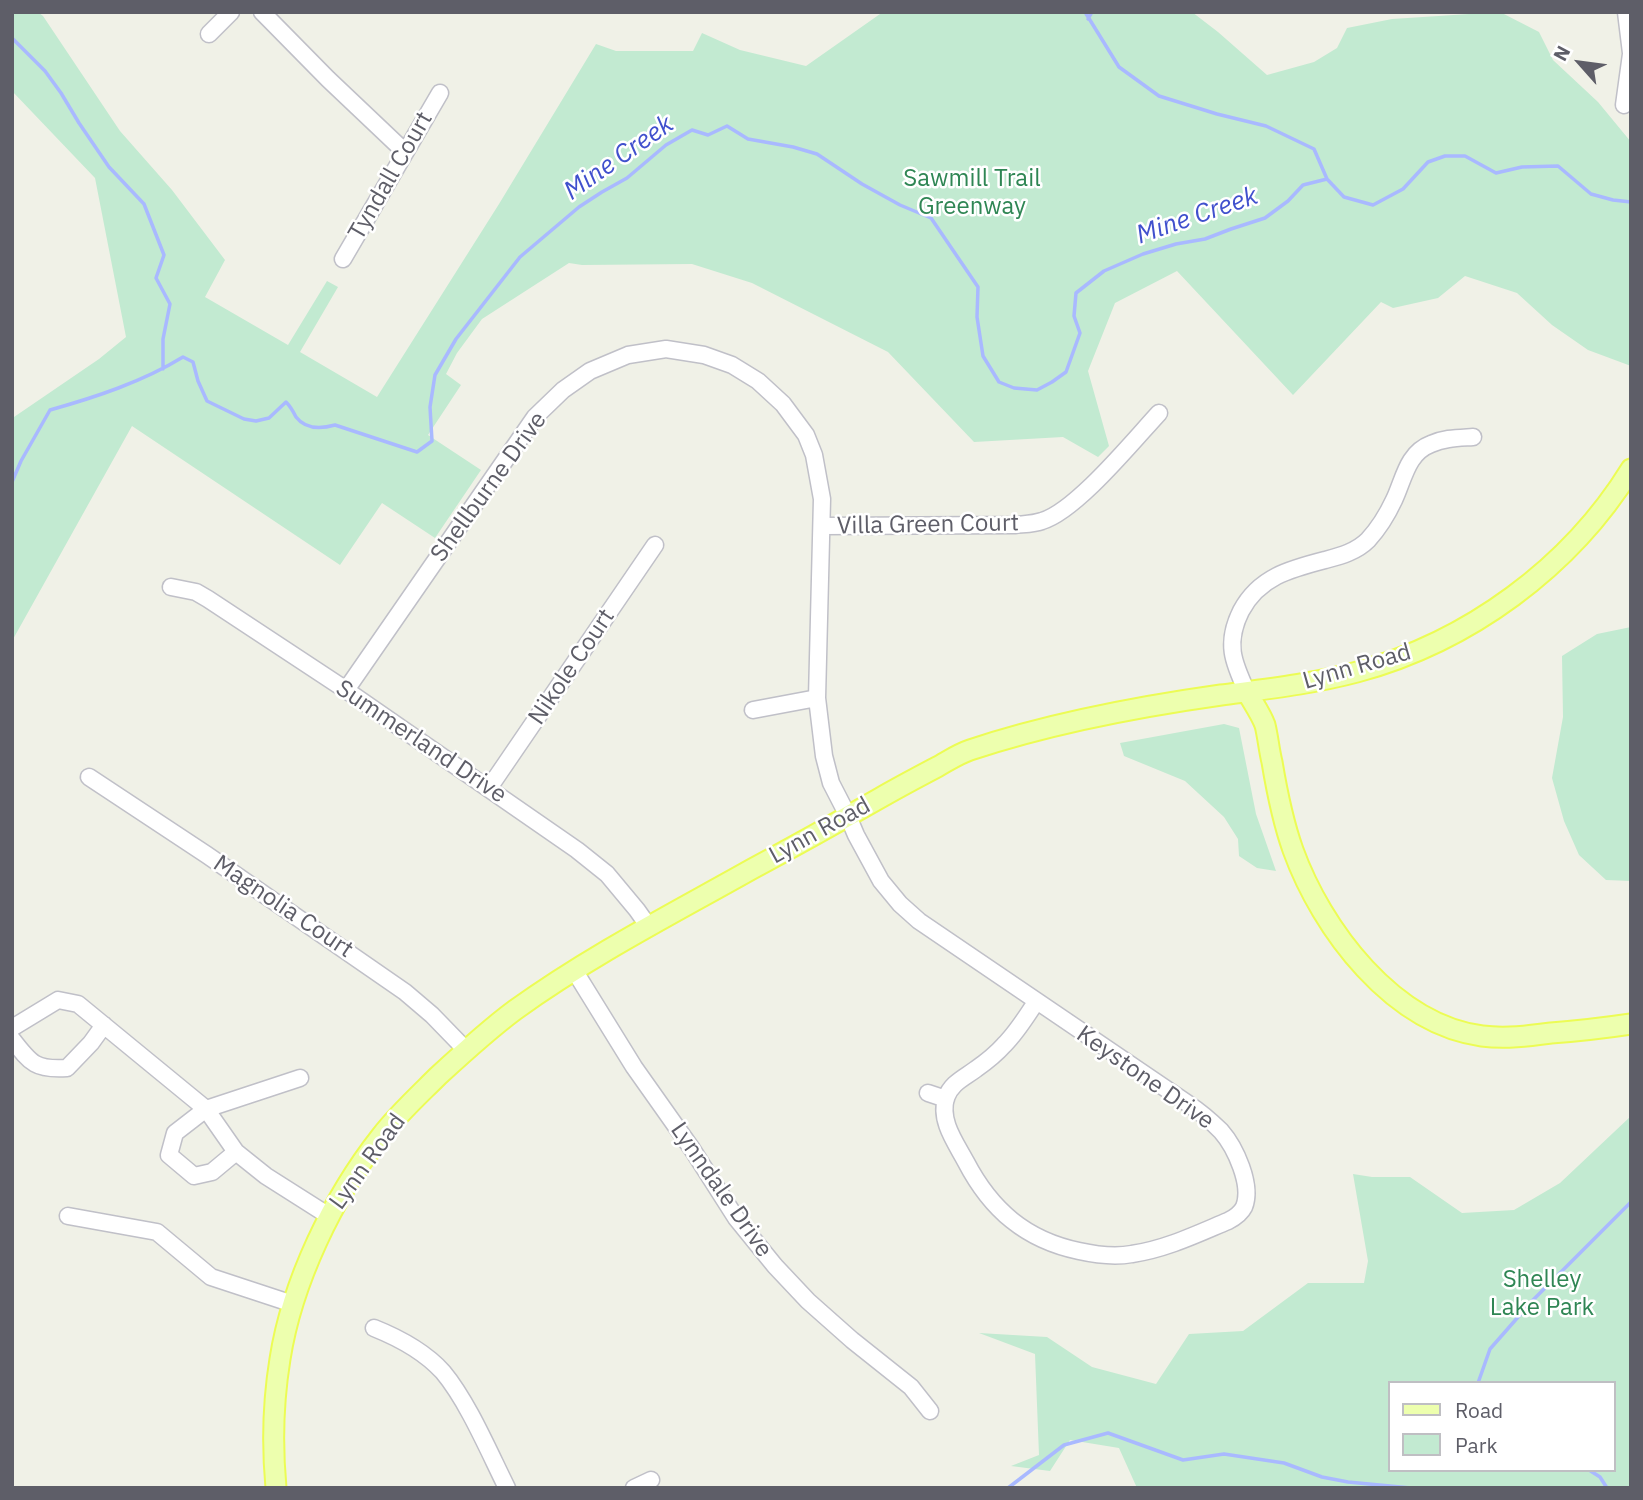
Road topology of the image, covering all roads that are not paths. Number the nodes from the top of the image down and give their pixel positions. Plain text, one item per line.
1 (231, 12) edge
2 (262, 12) edge
3 (1626, 12) edge
4 (209, 34) dead end
5 (1631, 53) edge
6 (440, 93) dead end
7 (1624, 105) dead end
8 (405, 152) junction
9 (343, 259) dead end
10 (1159, 413) dead end
11 (1473, 437) dead end
12 (1631, 469) edge
13 (822, 527) junction
14 (655, 545) dead end
15 (171, 587) dead end
16 (346, 690) junction
17 (1247, 692) junction
18 (817, 698) junction
19 (753, 710) dead end
20 (89, 777) dead end
21 (489, 788) junction
22 (848, 816) junction
23 (649, 927) junction
24 (574, 970) junction
25 (1036, 1002) junction
26 (1631, 1024) edge
27 (104, 1025) junction
28 (12, 1028) edge
29 (12, 1039) edge
30 (466, 1050) junction
31 (300, 1078) dead end
32 (928, 1093) dead end
33 (946, 1099) junction
34 (205, 1109) junction
35 (236, 1152) junction
36 (68, 1216) dead end
37 (329, 1216) junction
38 (293, 1304) junction
39 (374, 1328) dead end
40 (930, 1411) dead end
41 (651, 1479) dead end
42 (276, 1488) edge
43 (507, 1488) edge
44 (634, 1488) edge

1 - 4 street
2 - 8 street
3 - 5 street
5 - 7 street
6 - 8 street, Tyndall Court
8 - 9 street, Tyndall Court
10 - 13 street, Villa Green Court
11 - 17 street
12 - 17 main road, Lynn Road
13 - 16 street, Shellburne Drive
13 - 18 street, Shellburne Drive
14 - 21 street, Nikole Court
15 - 16 street, Summerland Drive
16 - 21 street, Summerland Drive
17 - 22 main road, Lynn Road
17 - 26 main road
18 - 19 street
18 - 22 street, Shellburne Drive
20 - 30 street, Magnolia Court
21 - 23 street, Summerland Drive
22 - 23 main road, Lynn Road
22 - 25 street, Keystone Drive
23 - 24 main road, Lynn Road
24 - 30 main road, Lynn Road
24 - 40 street, Lynndale Drive
25 - 33 street
25 - 33 street, Keystone Drive
27 - 28 street
27 - 29 street
27 - 34 street
30 - 37 main road, Lynn Road
31 - 34 street
32 - 33 street
34 - 35 street
34 - 35 street
35 - 37 street
36 - 38 street
37 - 38 main road, Lynn Road
38 - 42 main road, Lynn Road
39 - 43 street
41 - 44 street

